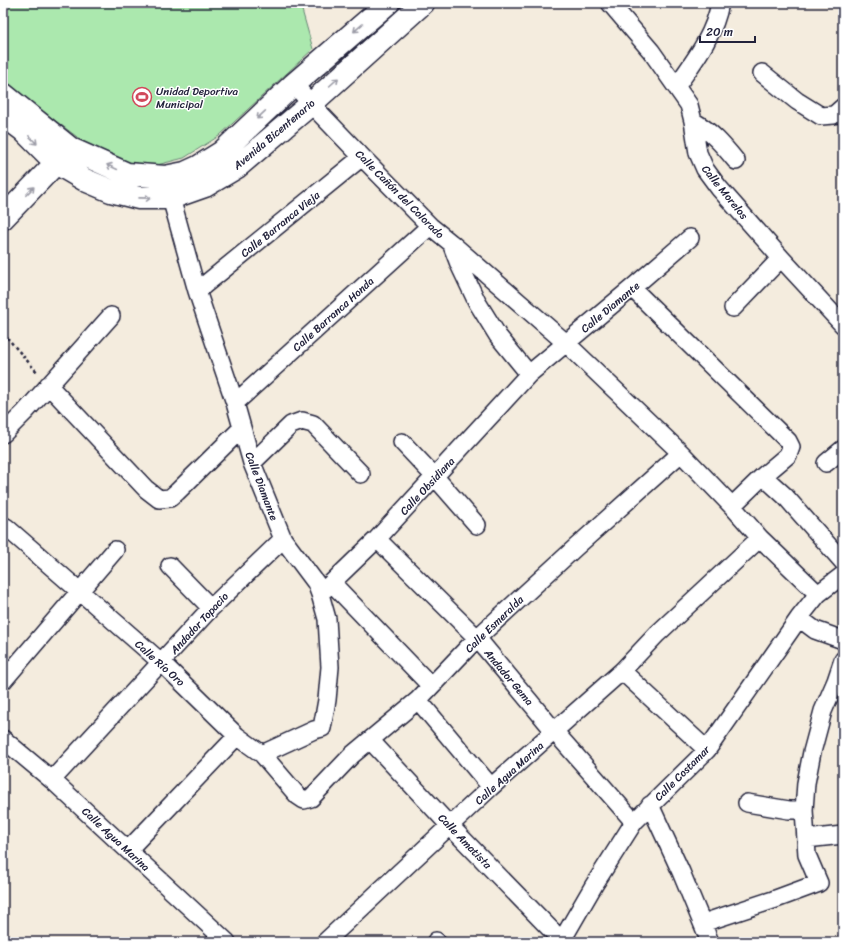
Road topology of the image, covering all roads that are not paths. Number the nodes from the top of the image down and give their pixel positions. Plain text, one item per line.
1 (388, 3) edge
2 (423, 3) edge
3 (610, 3) edge
4 (720, 3) edge
5 (762, 73) dead end
6 (294, 84) junction
7 (676, 87) junction
8 (3, 94) edge
9 (311, 104) junction
10 (839, 111) edge
11 (3, 115) edge
12 (693, 121) junction
13 (362, 158) junction
14 (736, 161) dead end
15 (56, 163) junction
16 (165, 177) junction
17 (172, 198) junction
18 (3, 218) edge
19 (430, 226) junction
20 (690, 238) dead end
21 (451, 243) junction
22 (781, 258) junction
23 (632, 288) junction
24 (198, 291) junction
25 (733, 308) dead end
26 (111, 316) dead end
27 (843, 325) edge
28 (566, 343) junction
29 (529, 374) junction
30 (48, 385) junction
31 (235, 403) junction
32 (242, 428) junction
33 (3, 434) edge
34 (402, 442) dead end
35 (843, 449) edge
36 (681, 453) junction
37 (252, 463) junction
38 (826, 463) dead end
39 (360, 474) dead end
40 (763, 476) junction
41 (436, 477) junction
42 (732, 506) junction
43 (477, 525) dead end
44 (6, 527) dead end
45 (760, 538) junction
46 (283, 539) junction
47 (377, 539) junction
48 (115, 550) dead end
49 (843, 562) edge
50 (170, 566) dead end
51 (843, 575) edge
52 (326, 589) junction
53 (80, 592) junction
54 (818, 594) junction
55 (211, 608) junction
56 (800, 618) junction
57 (478, 638) junction
58 (843, 640) edge
59 (843, 660) edge
60 (162, 663) junction
61 (622, 671) junction
62 (3, 681) edge
63 (431, 686) junction
64 (418, 700) junction
65 (555, 732) junction
66 (237, 736) junction
67 (3, 739) edge
68 (370, 740) junction
69 (707, 750) junction
70 (262, 754) junction
71 (52, 780) junction
72 (491, 787) junction
73 (311, 798) joint
74 (747, 803) dead end
75 (650, 805) junction
76 (804, 810) junction
77 (634, 822) junction
78 (450, 826) junction
79 (843, 835) edge
80 (806, 839) junction
81 (128, 850) junction
82 (703, 923) junction
83 (561, 941) edge
84 (227, 942) edge
85 (325, 942) edge
86 (710, 942) edge

1 -> 6 main road, Avenida Bicentenario
9 -> 2 main road, Avenida Bicentenario
3 - 7 street, Calle Morelos
4 - 7 street
5 - 10 street
6 - 9 street, Calle Cañón del Colorado
6 -> 16 main road, Avenida Bicentenario
7 - 12 street, Calle Morelos
16 -> 8 main road, Avenida Bicentenario
9 - 13 street, Calle Cañón del Colorado
9 - 17 main road, Avenida Bicentenario
11 -> 15 main road, Avenida Bicentenario
12 - 14 street
12 - 22 street, Calle Morelos
13 - 19 street, Calle Cañón del Colorado
13 - 24 street, Calle Barranca Vieja
15 -> 17 main road, Avenida Bicentenario
18 -> 15 main road
16 - 17 street, Calle Diamante
17 - 24 street, Calle Diamante
19 - 21 street, Calle Cañón del Colorado
19 - 31 street, Calle Barranca Honda
20 - 23 street, Calle Diamante
21 - 28 street
21 - 29 street, Calle Cañón del Colorado
22 - 25 street
22 - 27 street, Calle Morelos
23 - 28 street, Calle Diamante
23 - 40 street
24 - 31 street, Calle Diamante
26 - 30 street
28 - 29 street, Calle Diamante
28 - 36 street
29 - 41 street, Calle Obsidiana
30 - 32 street
30 - 33 street
31 - 32 street, Calle Diamante
32 - 37 street, Calle Diamante
34 - 41 street
35 - 38 street
36 - 42 street
36 - 57 street, Calle Esmeralda
37 - 39 street
37 - 46 street, Calle Diamante
40 - 42 street
40 - 49 street
41 - 43 street
41 - 47 street, Calle Obsidiana
42 - 45 street
44 - 53 street, Calle Río Oro
45 - 54 street
45 - 61 street, Calle Agua Marina
46 - 52 street, Calle Diamante
46 - 55 street, Andador Topacio
47 - 52 street, Calle Obsidiana
47 - 57 street, Andador Gema
48 - 53 street
50 - 55 street
51 - 54 street, Calle Costamar
52 - 63 street, Calle Diamante
52 - 70 street, Calle Diamante
53 - 60 street, Calle Río Oro
53 - 62 street
54 - 56 street, Calle Costamar
55 - 60 street, Andador Topacio
56 - 58 street
56 - 69 street, Calle Costamar
57 - 63 street, Calle Esmeralda
57 - 65 street, Andador Gema
59 - 76 street
60 - 66 street, Calle Río Oro
60 - 71 street, Andador Topacio
61 - 65 street, Calle Agua Marina
61 - 69 street
63 - 64 street, Calle Esmeralda
64 - 68 street, Calle Esmeralda
64 - 72 street
65 - 72 street, Calle Agua Marina
65 - 77 street, Andador Gema
66 - 70 street, Calle Río Oro
66 - 81 street
67 - 71 street, Calle Agua Marina
68 - 73 street, Calle Esmeralda
68 - 78 street, Calle Amatista
69 - 75 street, Calle Costamar
70 - 73 street, Calle Río Oro
71 - 81 street, Calle Agua Marina
72 - 78 street, Calle Agua Marina
74 - 76 street
75 - 77 street, Calle Costamar
75 - 82 street
76 - 80 street
77 - 83 street, Calle Costamar
78 - 83 street, Calle Amatista
78 - 85 street, Calle Agua Marina
79 - 80 street
80 - 82 street
81 - 84 street, Calle Agua Marina
82 - 86 street

